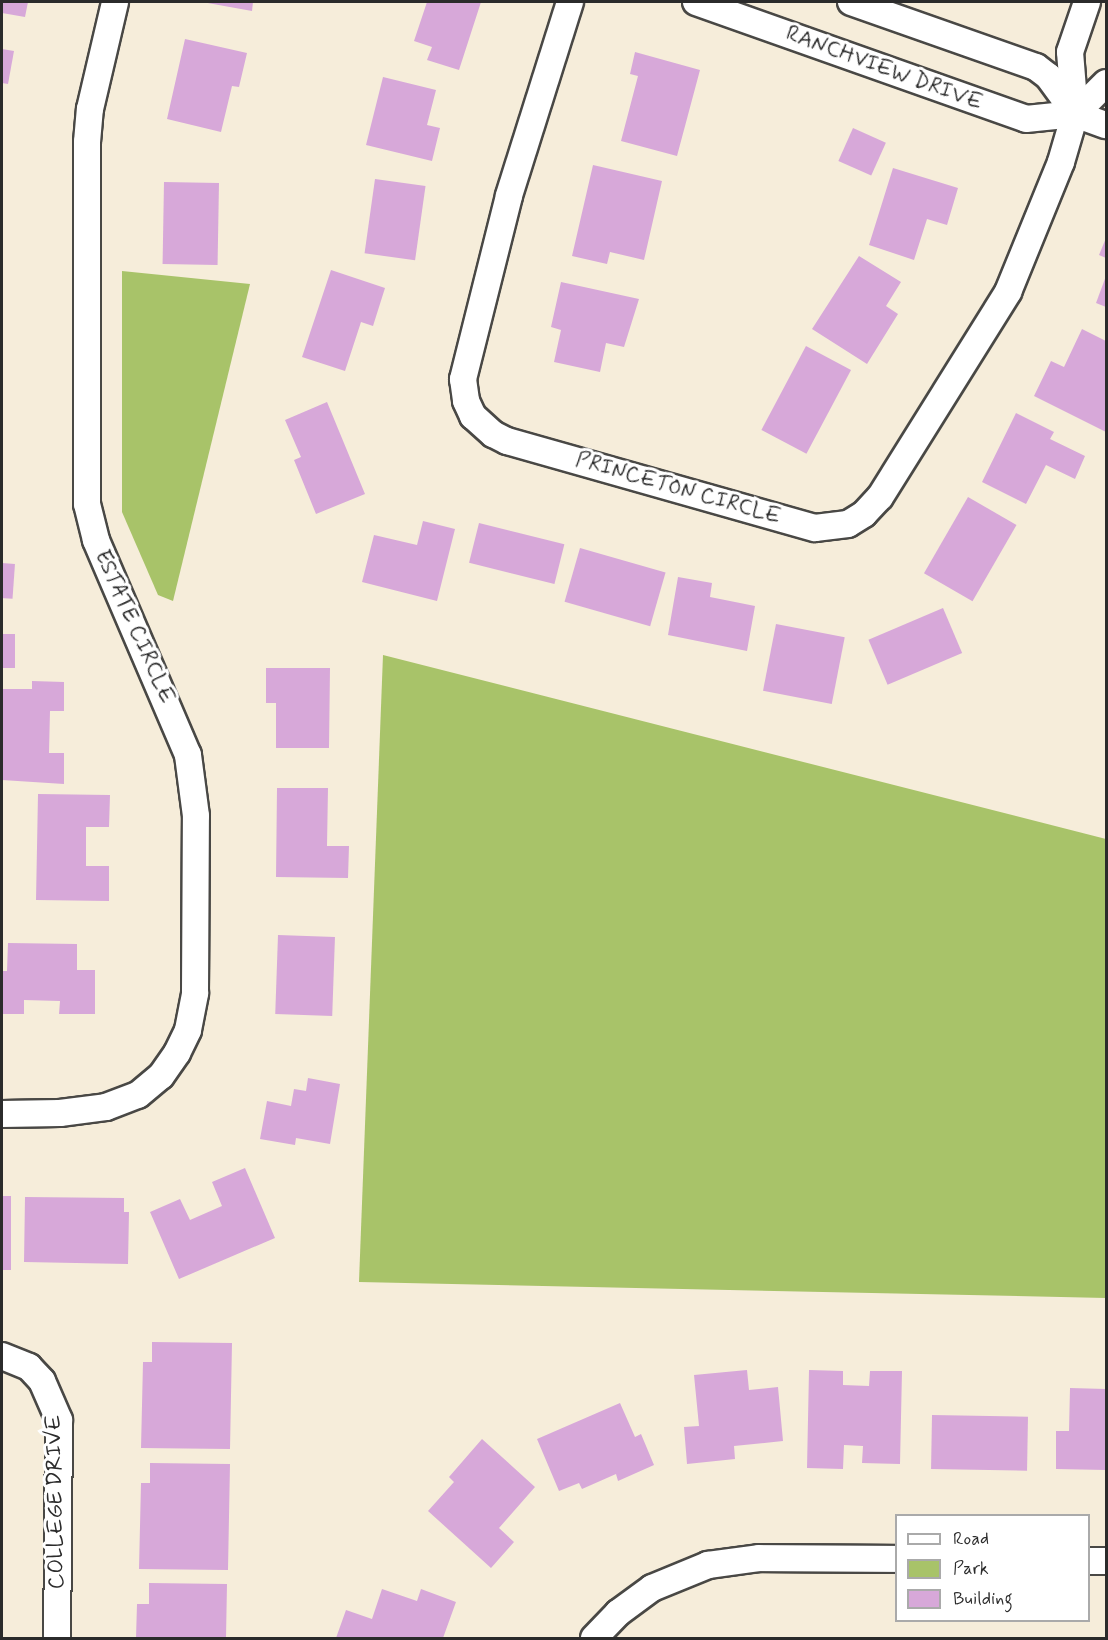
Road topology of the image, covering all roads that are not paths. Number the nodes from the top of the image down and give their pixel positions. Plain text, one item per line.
1 (115, 2) edge
2 (570, 2) edge
3 (696, 2) edge
4 (851, 2) edge
5 (1087, 2) edge
6 (1107, 83) edge
7 (1075, 114) junction
8 (1107, 124) edge
9 (2, 1114) edge
10 (2, 1356) edge
11 (895, 1559) edge
12 (1090, 1561) edge
13 (1107, 1561) edge
14 (57, 1638) edge
15 (594, 1638) edge

1 - 9 street, ESTATE CIRCLE
2 - 7 street, PRINCETON CIRCLE
3 - 7 street, RANCHVIEW DRIVE
4 - 7 street
5 - 7 street
6 - 7 street
7 - 8 street, RANCHVIEW DRIVE
10 - 14 street, COLLEGE DRIVE
11 - 15 street
12 - 13 street

